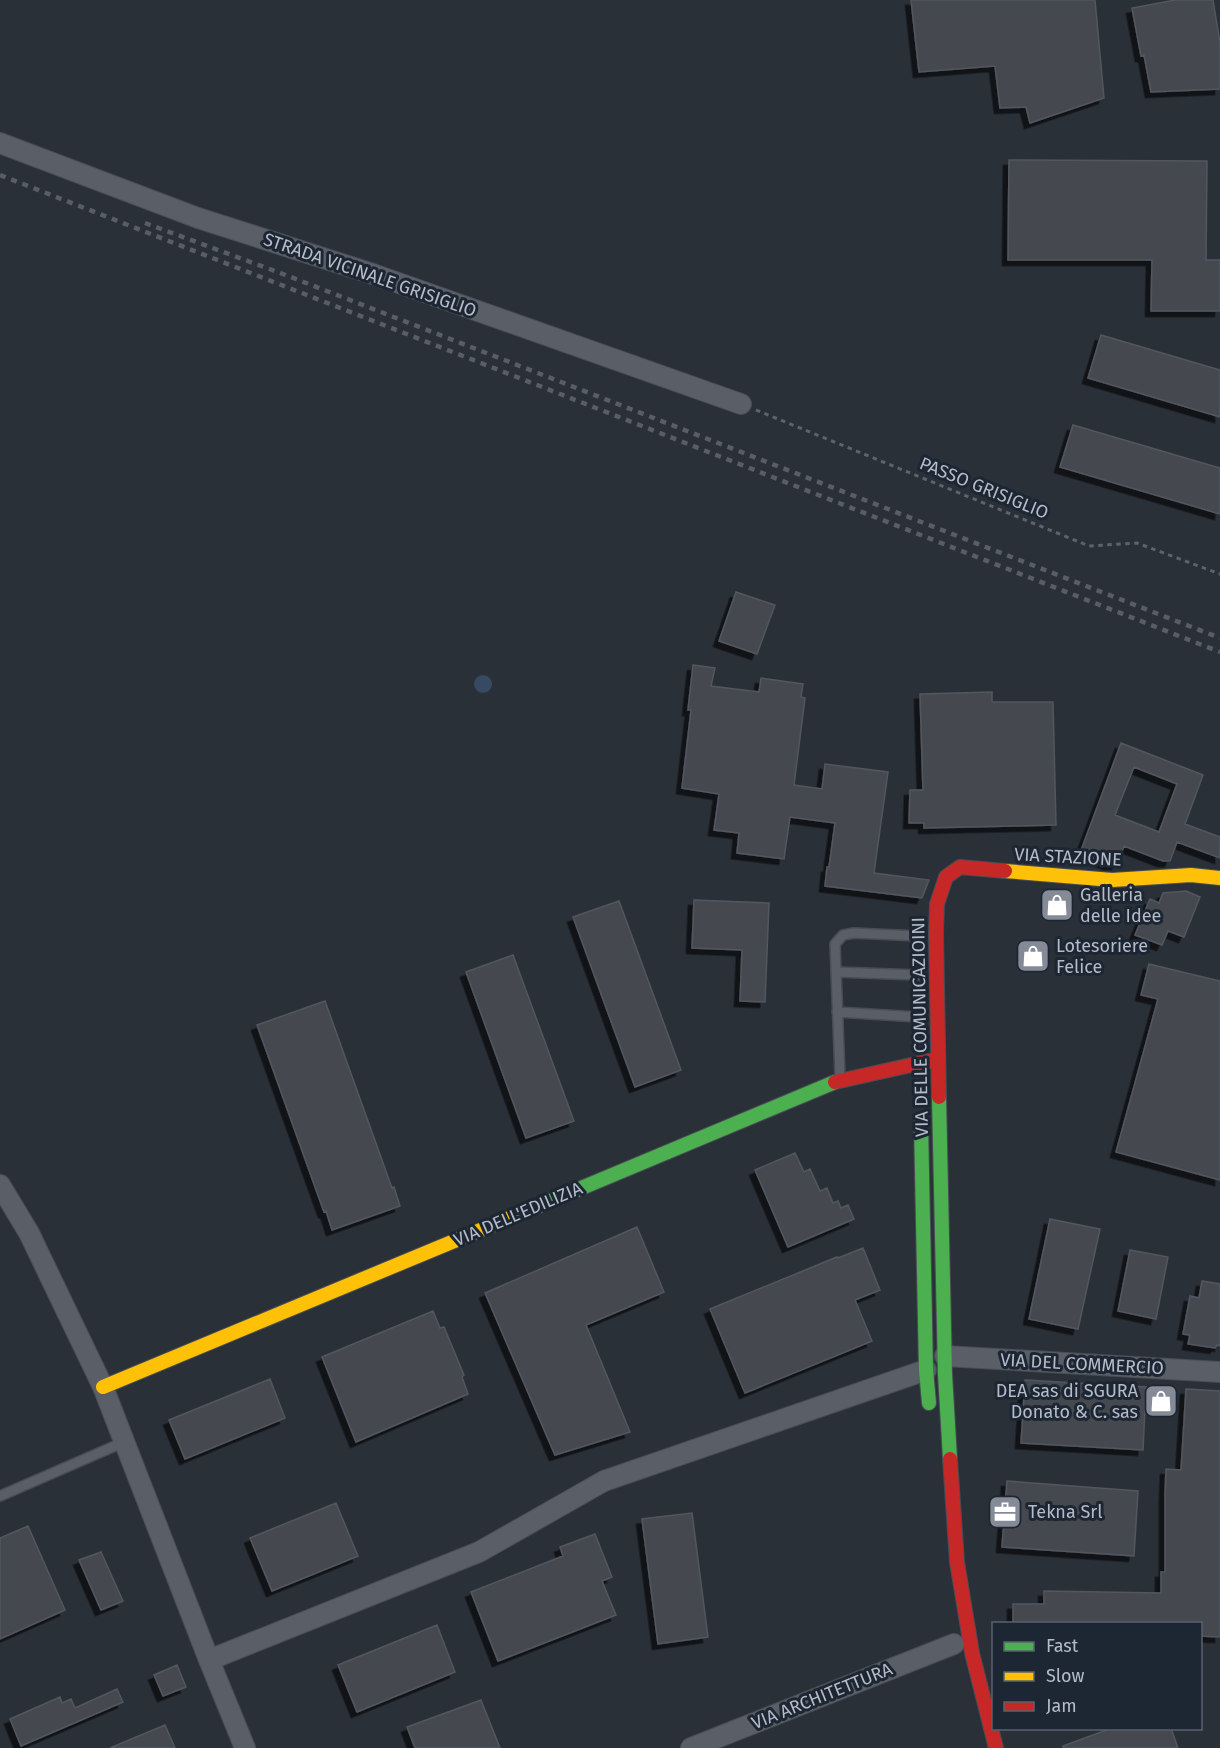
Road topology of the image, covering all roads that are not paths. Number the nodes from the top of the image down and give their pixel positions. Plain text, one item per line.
1 (0, 143) edge
2 (741, 404) road end
3 (1220, 878) edge
4 (937, 904) junction
5 (918, 936) junction
6 (918, 969) joint
7 (836, 972) junction
8 (837, 1012) junction
9 (918, 1017) dead end
10 (938, 1059) junction
11 (840, 1080) junction
12 (920, 1109) dead end
13 (0, 1185) edge
14 (945, 1356) junction
15 (926, 1370) junction
16 (1220, 1372) edge
17 (103, 1387) junction
18 (929, 1415) dead end
19 (124, 1442) junction
20 (0, 1496) edge
21 (954, 1644) dead end
22 (209, 1660) junction
23 (245, 1748) edge
24 (691, 1748) edge
25 (996, 1748) edge

1 - 2 street, STRADA VICINALE GRISIGLIO
3 - 4 street, VIA STAZIONE
4 - 5 street, VIA DELLE COMUNICAZIOINI
4 - 10 street, VIA DELLE COMUNICAZIOINI
5 - 6 street, VIA DELLE COMUNICAZIOINI
5 - 7 lane
6 - 7 lane
7 - 8 lane
8 - 9 lane
8 - 11 lane
10 - 11 street, VIA DELL'EDILIZIA
10 - 14 street, VIA DELLE COMUNICAZIOINI
11 - 17 street, VIA DELL'EDILIZIA
12 - 15 street, VIA DELLE COMUNICAZIOINI
13 - 17 street
14 - 16 street, VIA DEL COMMERCIO
14 - 25 street, VIA DELLE COMUNICAZIOINI
15 - 18 street, VIA DELLE COMUNICAZIOINI
15 - 22 street
17 - 19 street
19 - 20 lane
19 - 22 street
21 - 24 street, VIA ARCHITETTURA
22 - 23 street

